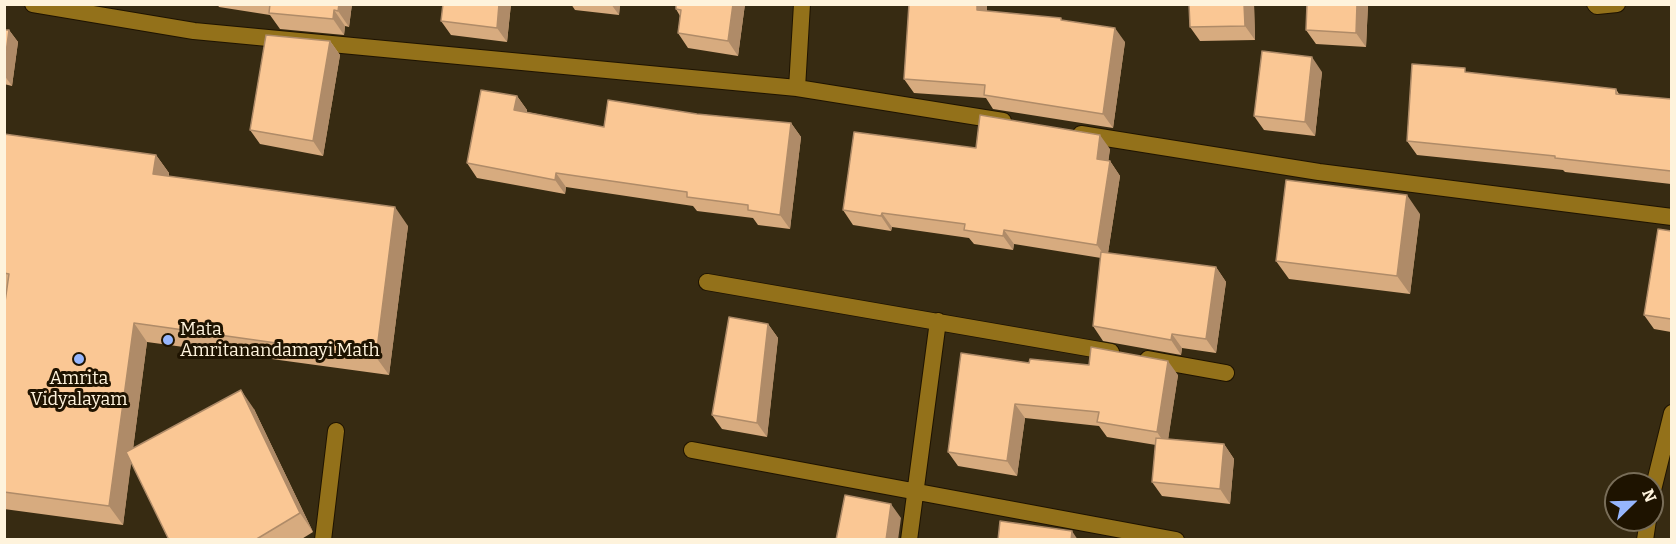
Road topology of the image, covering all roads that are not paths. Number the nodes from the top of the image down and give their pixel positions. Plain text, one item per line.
1 (33, 4) edge
2 (802, 4) edge
3 (1595, 4) edge
4 (1617, 4) edge
5 (797, 88) junction
6 (1017, 124) edge
7 (1064, 131) edge
8 (1671, 217) edge
9 (707, 282) dead end
10 (938, 321) junction
11 (1227, 373) dead end
12 (1671, 412) edge
13 (336, 430) dead end
14 (692, 450) dead end
15 (1657, 472) edge
16 (915, 492) junction
17 (323, 540) edge
18 (909, 540) edge
19 (1176, 540) edge

1 - 5 street
2 - 5 street
3 - 4 street
5 - 6 street
7 - 8 street
9 - 10 street
10 - 11 street
10 - 16 street
12 - 15 street
13 - 17 street
14 - 16 street
16 - 18 street
16 - 19 street

